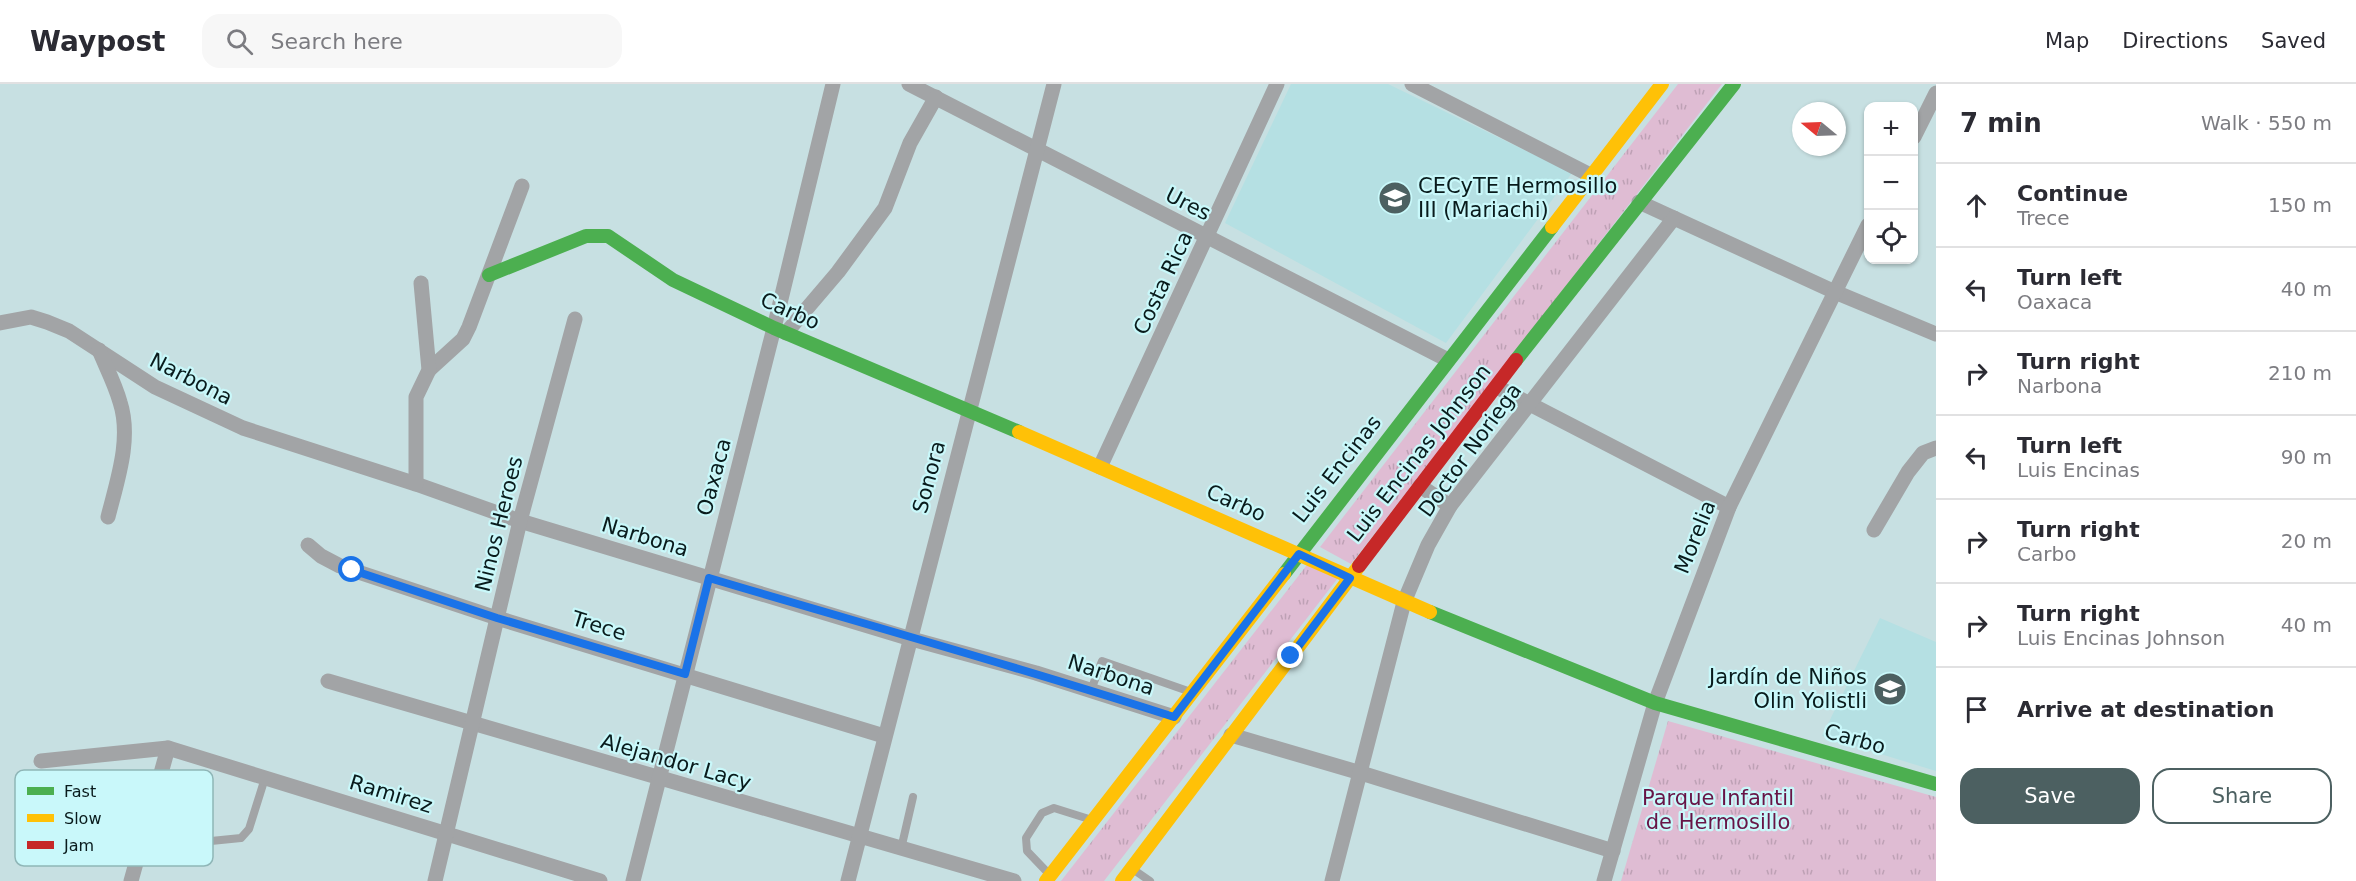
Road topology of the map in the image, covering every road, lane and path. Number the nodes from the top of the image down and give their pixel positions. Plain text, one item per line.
1 (832, 84) edge
2 (909, 84) edge
3 (1054, 84) edge
4 (1277, 84) edge
5 (1412, 84) edge
6 (1662, 84) edge
7 (1734, 84) edge
8 (1924, 84) edge
9 (1437, 89) edge
10 (1936, 93) edge
11 (936, 97) junction
12 (1918, 129) edge
13 (1037, 150) junction
14 (1592, 176) junction
15 (522, 186) dead end
16 (1639, 202) junction
17 (1674, 218) junction
18 (1864, 235) edge
19 (1208, 238) junction
20 (489, 275) junction
21 (421, 284) dead end
22 (1835, 292) junction
23 (574, 319) dead end
24 (0, 323) edge
25 (780, 331) junction
26 (1935, 333) edge
27 (99, 350) junction
28 (1448, 360) junction
29 (429, 370) junction
30 (1497, 387) junction
31 (1530, 403) junction
32 (969, 410) junction
33 (1936, 448) edge
34 (1100, 467) junction
35 (416, 484) junction
36 (1420, 486) junction
37 (1450, 506) junction
38 (1729, 507) junction
39 (108, 517) dead end
40 (520, 521) junction
41 (1874, 530) dead end
42 (308, 545) dead end
43 (1299, 554) junction
44 (709, 578) junction
45 (1350, 578) junction
46 (1404, 602) junction
47 (497, 618) junction
48 (909, 638) junction
49 (685, 674) junction
50 (328, 681) dead end
51 (1091, 690) junction
52 (1193, 692) junction
53 (1655, 703) junction
54 (1174, 717) junction
55 (473, 725) junction
56 (1231, 735) junction
57 (884, 736) junction
58 (168, 748) junction
59 (41, 761) dead end
60 (162, 770) edge
61 (1361, 772) junction
62 (265, 778) junction
63 (659, 778) junction
64 (1936, 784) edge
65 (913, 796) dead end
66 (1094, 820) junction
67 (447, 833) junction
68 (859, 837) junction
69 (213, 841) edge
70 (901, 849) junction
71 (1613, 851) junction
72 (135, 866) edge
73 (1132, 868) junction
74 (1048, 878) edge
75 (131, 881) edge
76 (435, 881) edge
77 (600, 881) edge
78 (633, 881) edge
79 (848, 881) edge
80 (1014, 881) edge
81 (1122, 881) edge
82 (1150, 881) edge
83 (1332, 881) edge
84 (1604, 881) edge

1 - 25 street, Oaxaca
2 - 11 street, Ures
3 - 13 street, Sonora
4 - 19 street, Costa Rica
5 - 9 street
6 - 14 main road, Luis Encinas
7 - 16 main road, Luis Encinas Johnson
8 - 10 street
9 - 14 street
10 - 12 street
11 - 13 street, Ures
11 - 25 street
13 - 19 street, Ures
13 - 32 street, Sonora
14 - 28 main road, Luis Encinas
15 - 20 street
16 - 17 street
16 - 30 main road, Luis Encinas Johnson
17 - 22 street
17 - 31 street, Doctor Noriega
18 - 22 street, Morelia
19 - 28 street, Ures
19 - 34 street, Costa Rica
20 - 25 main road, Carbo
20 - 29 street
21 - 29 street
22 - 26 street
22 - 38 street, Morelia
23 - 40 street, Ninos Heroes
24 - 27 street, Narbona
25 - 32 main road, Carbo
25 - 44 street, Oaxaca
27 - 35 street, Narbona
27 - 39 street
28 - 43 main road, Luis Encinas
29 - 35 street
30 - 31 street
30 - 36 main road, Luis Encinas Johnson
31 - 37 street, Doctor Noriega
31 - 38 street
32 - 34 main road, Carbo
32 - 48 street, Sonora
33 - 41 street
34 - 43 main road, Carbo
35 - 40 street, Narbona
36 - 37 street
36 - 45 main road, Luis Encinas Johnson
37 - 46 street, Doctor Noriega
38 - 53 street, Morelia
40 - 44 street, Narbona
40 - 47 street, Ninos Heroes
42 - 47 street, Trece
43 - 45 main road, Carbo
43 - 52 main road, Luis Encinas
44 - 48 street, Narbona
44 - 49 street, Oaxaca
45 - 46 main road, Carbo
45 - 56 main road, Luis Encinas Johnson
46 - 53 main road, Carbo
46 - 61 street, Doctor Noriega
47 - 49 street, Trece
47 - 55 street, Ninos Heroes
48 - 51 street, Narbona
48 - 57 street, Sonora
49 - 57 street, Trece
49 - 63 street, Oaxaca
50 - 55 street, Alejandor Lacy
51 - 52 lane
51 - 54 street, Narbona
52 - 54 main road, Luis Encinas
53 - 64 main road, Carbo
53 - 71 street, Morelia
54 - 66 main road, Luis Encinas
55 - 63 street, Alejandor Lacy
55 - 67 street, Ninos Heroes
56 - 61 street
56 - 73 main road, Luis Encinas Johnson
57 - 68 street, Sonora
58 - 59 street
58 - 60 street
58 - 62 street, Ramirez
61 - 71 street
61 - 83 street, Doctor Noriega
62 - 67 street, Ramirez
62 - 69 lane
63 - 68 street, Alejandor Lacy
63 - 78 street, Oaxaca
65 - 70 lane
66 - 74 main road, Luis Encinas
66 - 74 lane
67 - 76 street, Ninos Heroes
67 - 77 street, Ramirez
68 - 70 street, Alejandor Lacy
68 - 79 street, Sonora
70 - 80 street, Alejandor Lacy
71 - 84 street, Morelia
72 - 75 street
73 - 81 main road, Luis Encinas Johnson
73 - 82 lane

